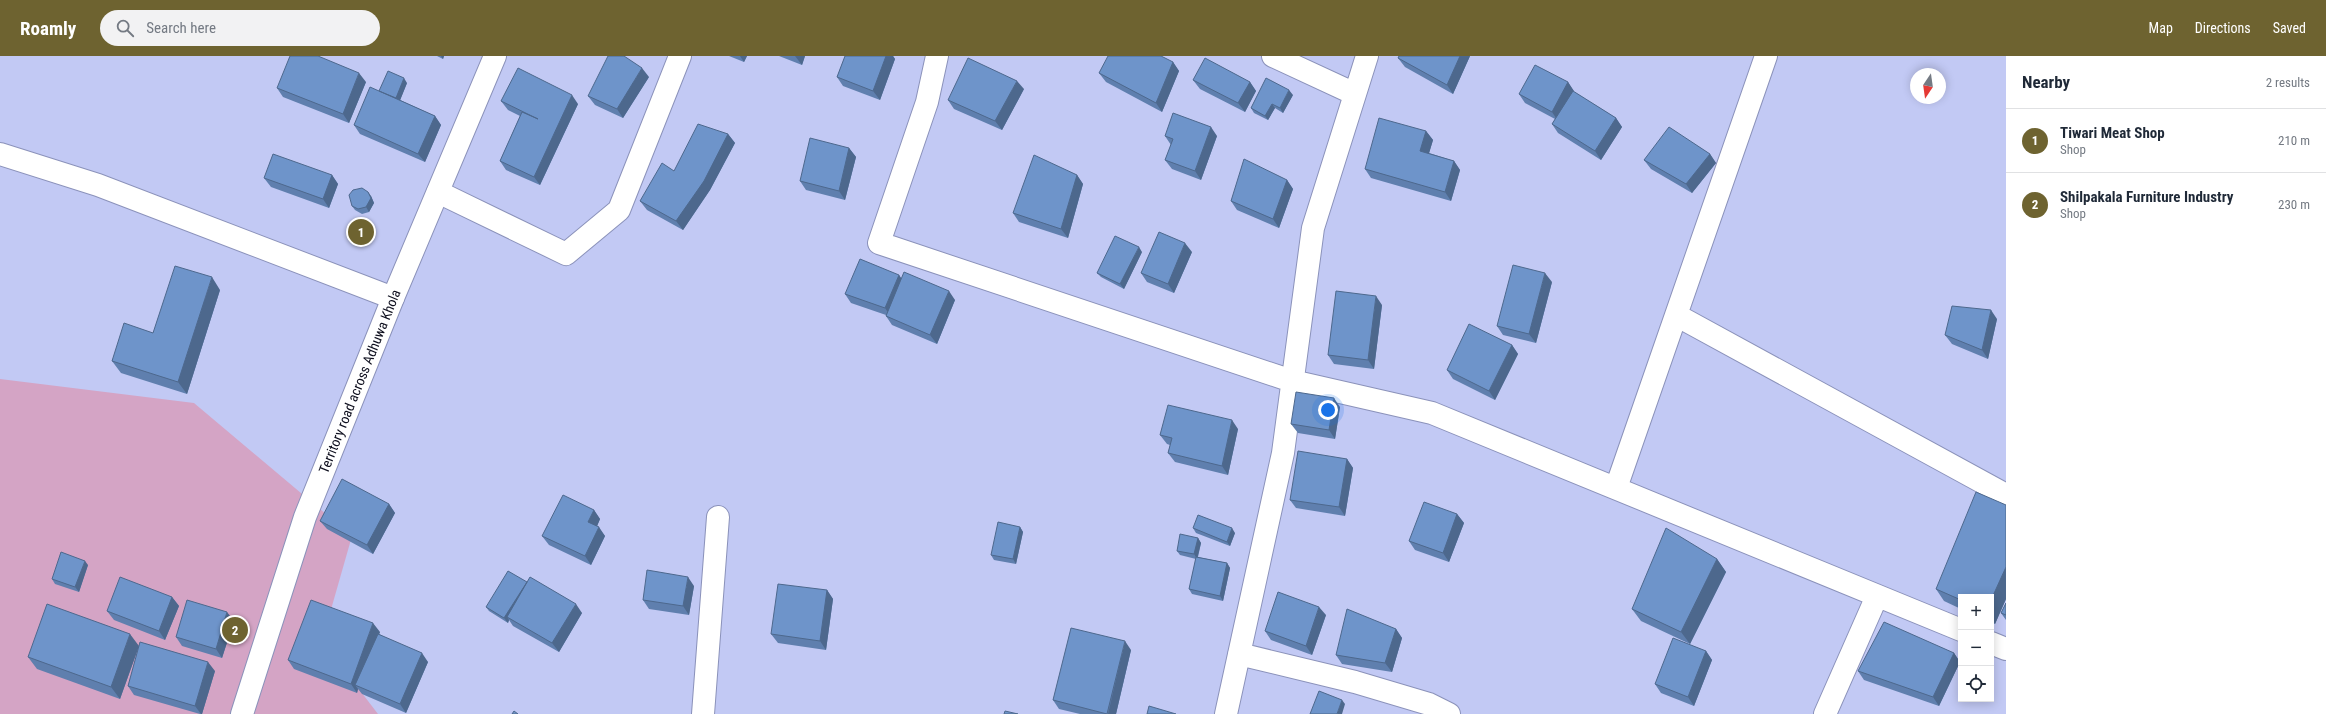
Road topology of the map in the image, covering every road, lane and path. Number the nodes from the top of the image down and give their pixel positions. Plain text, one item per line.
1 (495, 56) edge
2 (680, 56) edge
3 (937, 56) edge
4 (1273, 56) edge
5 (1367, 56) edge
6 (1766, 56) edge
7 (1355, 94) junction
8 (0, 154) edge
9 (438, 192) junction
10 (393, 298) junction
11 (1676, 315) junction
12 (1292, 381) junction
13 (1616, 488) junction
14 (2006, 495) edge
15 (718, 517) dead end
16 (1877, 596) junction
17 (1958, 629) edge
18 (1994, 644) edge
19 (2006, 649) edge
20 (1238, 654) junction
21 (242, 714) edge
22 (703, 714) edge
23 (1226, 714) edge
24 (1449, 714) edge
25 (1825, 714) edge

1 - 9 street, Territory road across Adhuwa Khola
2 - 9 street
3 - 12 street
4 - 7 street
5 - 7 street
6 - 11 street
7 - 12 street
8 - 10 street
9 - 10 street, Territory road across Adhuwa Khola
10 - 21 street, Territory road across Adhuwa Khola
11 - 13 street
11 - 14 street
12 - 13 street
12 - 20 street
13 - 16 street
15 - 22 street
16 - 17 street
16 - 25 street
18 - 19 street
20 - 23 street
20 - 24 street

